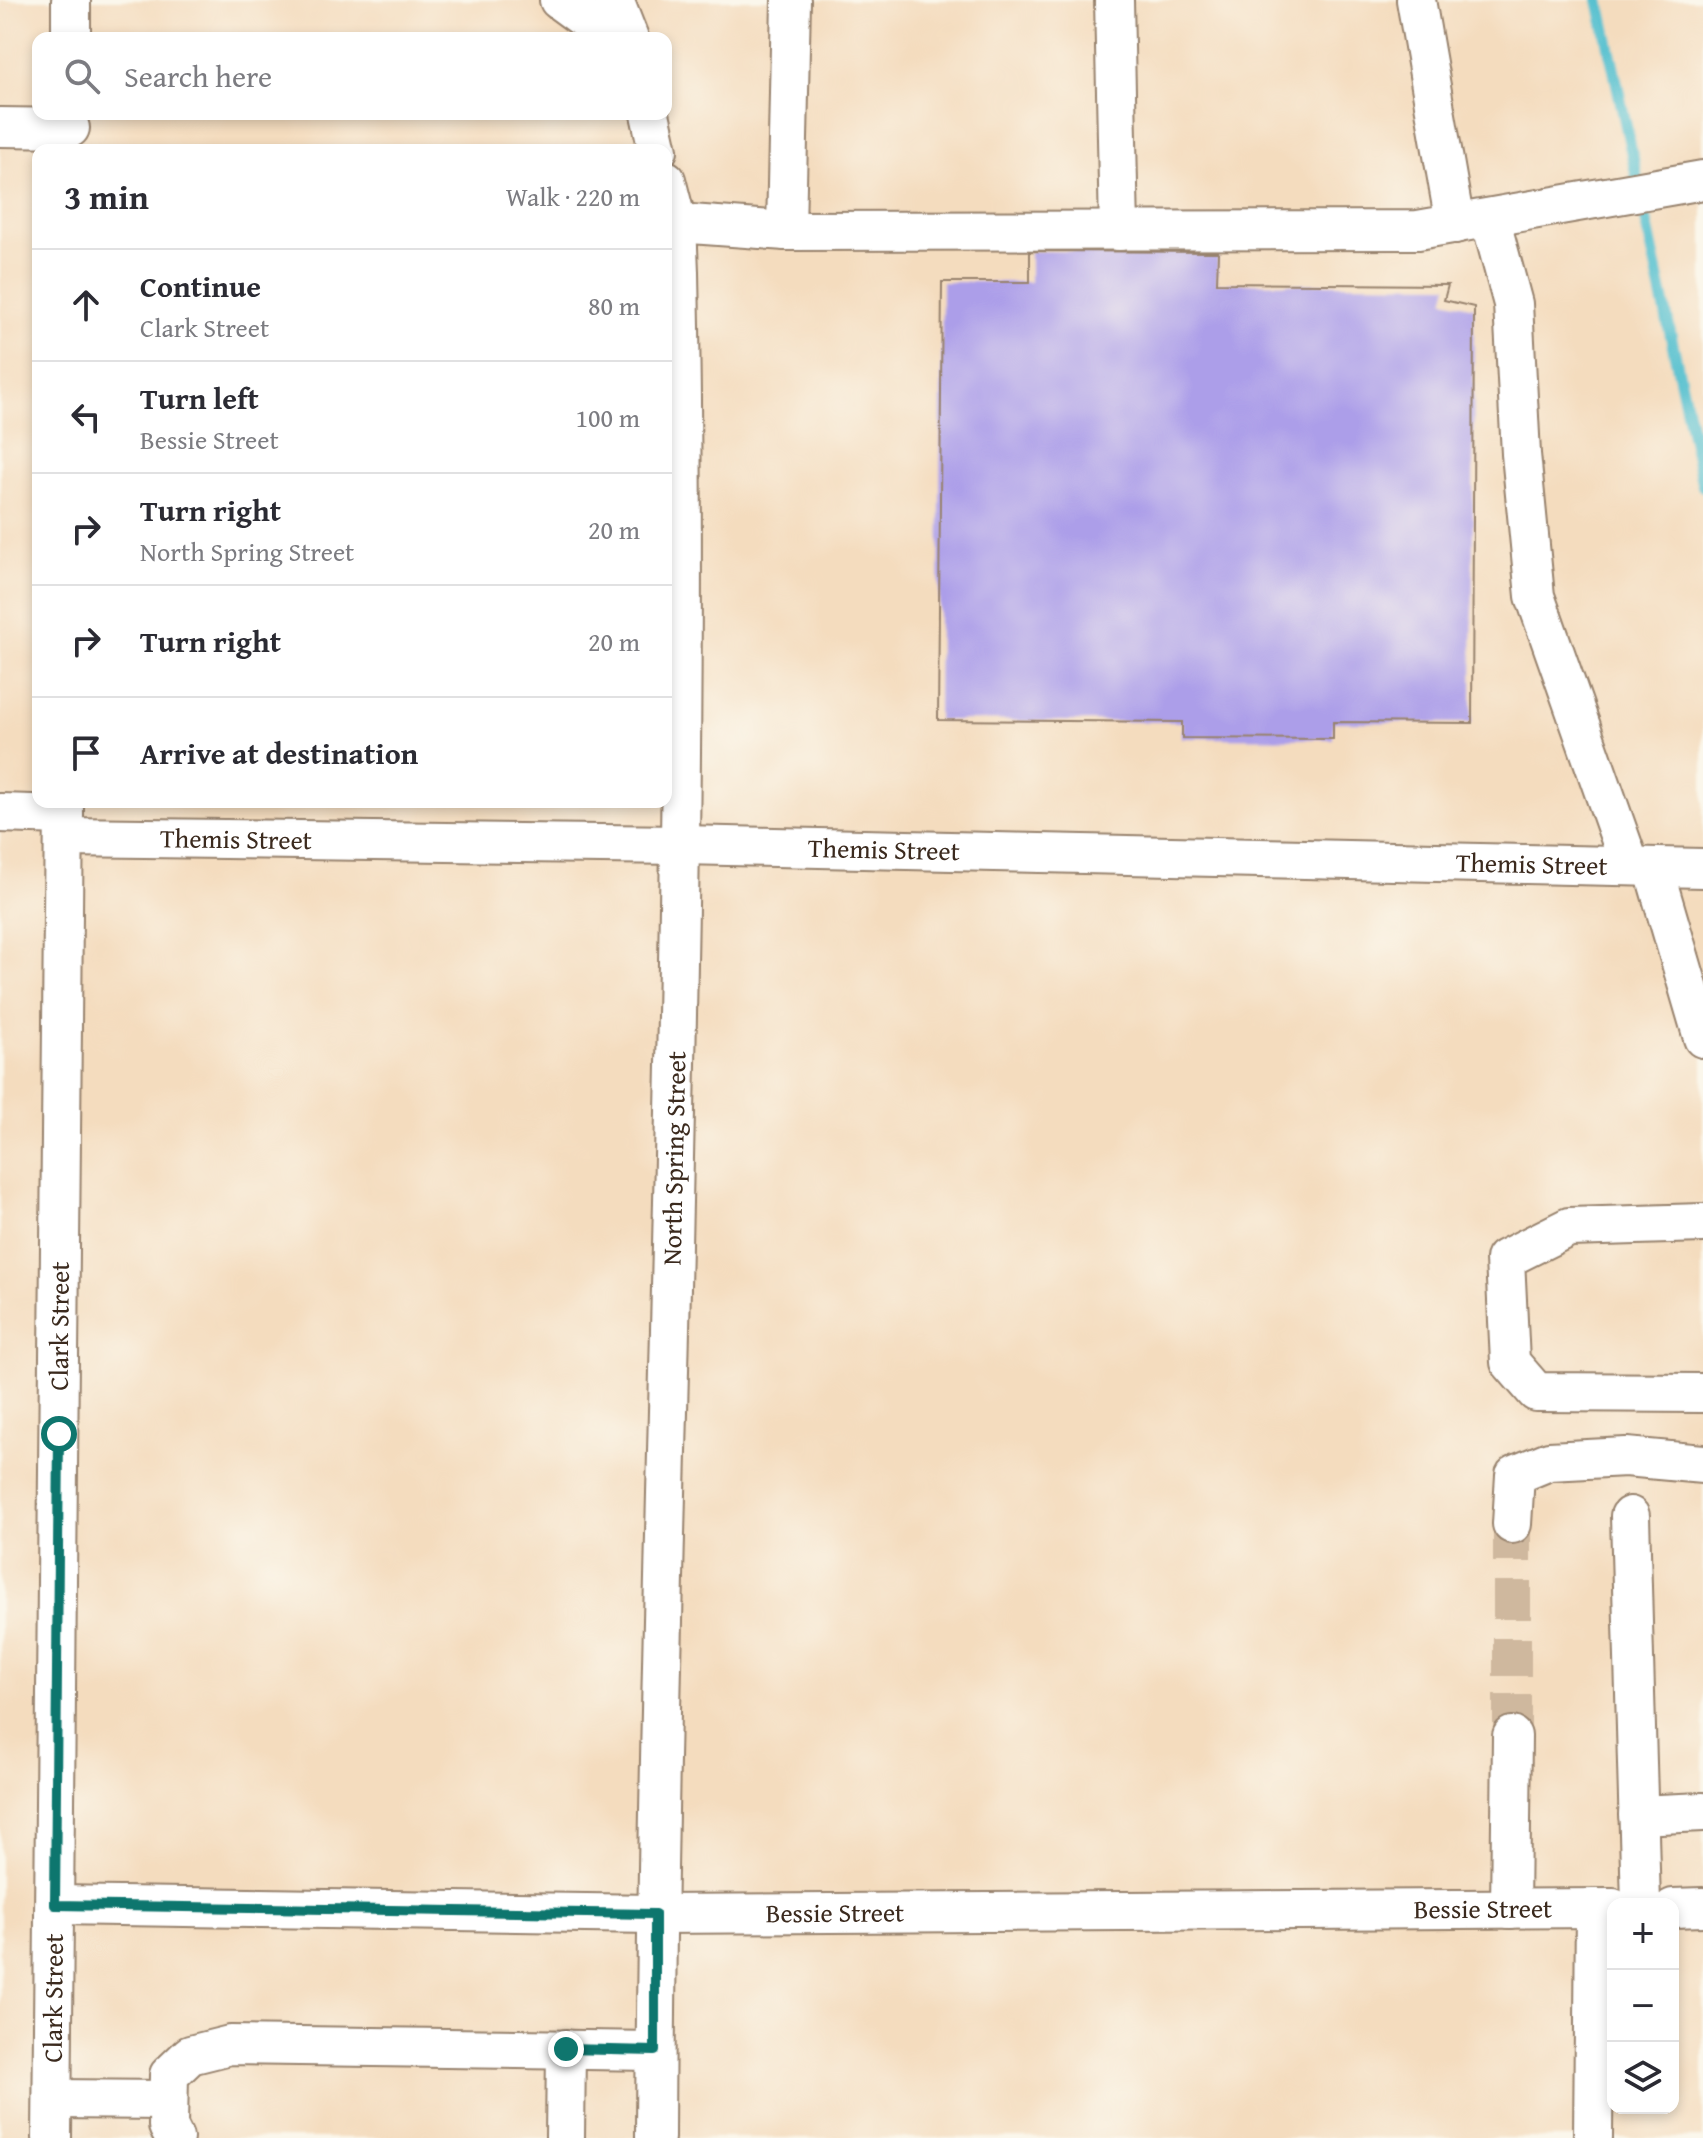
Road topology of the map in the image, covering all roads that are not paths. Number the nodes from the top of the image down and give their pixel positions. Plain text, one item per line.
1 (71, 0) edge
2 (559, 0) edge
3 (614, 0) edge
4 (791, 0) edge
5 (1114, 0) edge
6 (1416, 0) edge
7 (71, 32) edge
8 (603, 32) edge
9 (627, 32) edge
10 (651, 120) edge
11 (0, 127) edge
12 (70, 131) edge
13 (657, 144) edge
14 (1695, 182) edge
15 (672, 204) edge
16 (1489, 218) junction
17 (677, 223) junction
18 (786, 231) junction
19 (1119, 231) junction
20 (672, 272) edge
21 (674, 420) edge
22 (0, 813) edge
23 (64, 818) edge
24 (682, 845) junction
25 (1642, 866) junction
26 (1703, 868) edge
27 (1703, 1038) edge
28 (1703, 1223) edge
29 (1703, 1393) edge
30 (1703, 1464) edge
31 (1630, 1516) dead end
32 (1512, 1524) tunnel mouth
33 (1512, 1736) tunnel mouth
34 (1703, 1812) edge
35 (1638, 1815) junction
36 (1641, 1898) edge
37 (55, 1905) junction
38 (1703, 1907) edge
39 (1604, 1908) edge
40 (1679, 1908) edge
41 (1510, 1909) junction
42 (655, 1914) junction
43 (566, 2049) junction
44 (655, 2051) junction
45 (54, 2099) junction
46 (168, 2100) junction
47 (52, 2138) edge
48 (174, 2138) edge
49 (565, 2138) edge
50 (655, 2138) edge
51 (1593, 2138) edge

1 - 7 street
2 - 8 street
3 - 9 street
4 - 18 street
5 - 19 street
6 - 16 street
10 - 13 street
11 - 12 street
14 - 16 street
15 - 17 street, North Spring Street
16 - 19 street
16 - 25 street
17 - 18 street
17 - 20 street, North Spring Street
18 - 19 street
20 - 21 street, North Spring Street
21 - 24 street, North Spring Street
22 - 23 street, Themis Street
23 - 24 street, Themis Street
23 - 37 street, Clark Street
24 - 25 street, Themis Street
24 - 42 street, North Spring Street
25 - 26 street, Themis Street
25 - 27 street
28 - 29 street
30 - 32 street
31 - 35 street
33 - 41 street
34 - 35 street
35 - 36 street
37 - 42 street, Bessie Street
37 - 45 street, Clark Street
38 - 40 street
39 - 41 street, Bessie Street
39 - 51 street
41 - 42 street, Bessie Street
42 - 44 street, North Spring Street
43 - 44 street
43 - 46 street
43 - 49 street
44 - 50 street, North Spring Street
45 - 46 street
45 - 47 street, Clark Street
46 - 48 street

